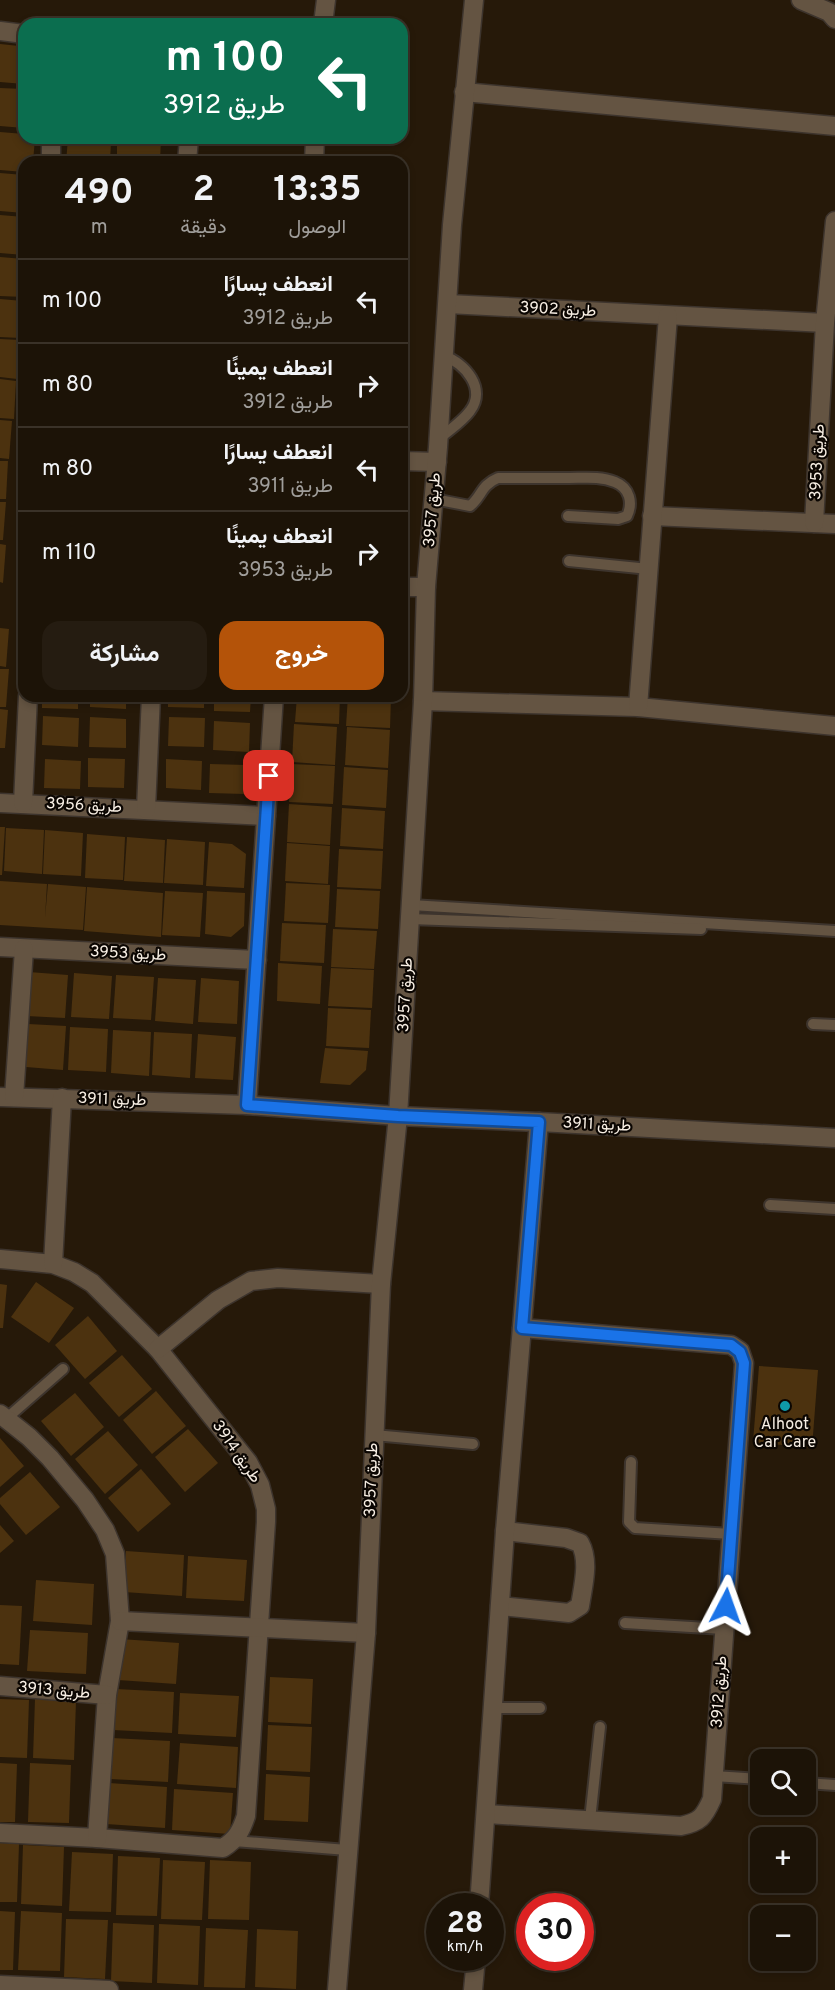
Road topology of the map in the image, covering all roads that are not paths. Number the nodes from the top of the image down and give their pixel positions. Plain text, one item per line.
1 (326, 0) edge
2 (474, 0) edge
3 (801, 0) edge
4 (823, 4) edge
5 (324, 18) edge
6 (835, 19) edge
7 (0, 31) edge
8 (18, 33) edge
9 (464, 92) junction
10 (835, 126) edge
11 (835, 220) edge
12 (448, 304) junction
13 (668, 316) junction
14 (825, 323) junction
15 (444, 356) junction
16 (439, 439) junction
17 (408, 461) edge
18 (437, 462) junction
19 (434, 500) junction
20 (568, 516) dead end
21 (652, 516) junction
22 (814, 524) junction
23 (835, 524) edge
24 (569, 561) dead end
25 (649, 569) junction
26 (408, 587) edge
27 (426, 587) junction
28 (423, 701) junction
29 (28, 702) edge
30 (151, 702) edge
31 (274, 702) edge
32 (638, 707) junction
33 (835, 726) edge
34 (0, 803) edge
35 (23, 803) junction
36 (146, 809) junction
37 (266, 816) junction
38 (411, 912) junction
39 (835, 931) edge
40 (0, 947) edge
41 (24, 949) junction
42 (256, 960) junction
43 (813, 1024) dead end
44 (835, 1025) edge
45 (7, 1097) edge
46 (62, 1098) junction
47 (247, 1105) junction
48 (398, 1116) junction
49 (539, 1122) junction
50 (835, 1138) edge
51 (770, 1205) dead end
52 (835, 1209) edge
53 (0, 1259) edge
54 (53, 1264) junction
55 (381, 1284) junction
56 (522, 1328) junction
57 (158, 1349) junction
58 (63, 1370) dead end
59 (3, 1416) edge
60 (374, 1435) junction
61 (473, 1444) dead end
62 (631, 1462) dead end
63 (505, 1531) junction
64 (731, 1534) junction
65 (500, 1606) junction
66 (120, 1622) junction
67 (625, 1623) dead end
68 (258, 1628) junction
69 (724, 1629) junction
70 (366, 1633) junction
71 (0, 1686) edge
72 (107, 1695) junction
73 (493, 1708) junction
74 (540, 1708) dead end
75 (600, 1726) dead end
76 (714, 1776) junction
77 (750, 1778) edge
78 (816, 1784) edge
79 (835, 1785) edge
80 (487, 1814) junction
81 (590, 1820) junction
82 (0, 1833) edge
83 (237, 1837) junction
84 (97, 1838) junction
85 (347, 1850) junction
86 (480, 1893) edge
87 (475, 1971) edge
88 (0, 1985) edge
89 (109, 1990) edge
90 (337, 1990) edge
91 (473, 1990) edge

1 - 5 street
2 - 9 street, طريق 3957
3 - 4 street
4 - 6 street
7 - 8 street
9 - 10 street
9 - 12 street, طريق 3957
11 - 14 street, طريق 3953
12 - 13 street, طريق 3902
12 - 15 street, طريق 3957
13 - 14 street, طريق 3902
13 - 21 street
14 - 22 street, طريق 3953
15 - 16 street, طريق 3957
15 - 16 lane
16 - 18 street, طريق 3957
17 - 18 street
18 - 19 street, طريق 3957
19 - 20 lane
19 - 27 street, طريق 3957
21 - 22 street
21 - 25 street
22 - 23 street
24 - 25 lane
25 - 32 street
26 - 27 street
27 - 28 street, طريق 3957
28 - 32 street
28 - 38 street, طريق 3957
29 - 35 street, طريق 3956
30 - 36 street, طريق 3956
31 - 37 street
32 - 33 street
34 - 35 street, طريق 3956
35 - 36 street, طريق 3956
36 - 37 street, طريق 3956
37 - 42 street
38 - 39 lane
38 - 48 street, طريق 3957
40 - 41 street, طريق 3953
41 - 42 street, طريق 3953
41 - 45 street
42 - 47 street
43 - 44 lane
45 - 46 street, طريق 3911
46 - 47 street, طريق 3911
46 - 54 street
47 - 48 street, طريق 3911
48 - 49 street, طريق 3911
48 - 55 street, طريق 3957
49 - 50 street, طريق 3911
49 - 56 street
51 - 52 lane
53 - 54 street, طريق 3914
54 - 57 street, طريق 3914
55 - 57 street
55 - 60 street, طريق 3957
56 - 63 street
56 - 64 street, طريق 3912
57 - 68 street, طريق 3914
58 - 59 lane
59 - 66 street
60 - 61 lane
60 - 70 street, طريق 3957
62 - 64 lane
63 - 65 street
63 - 65 street
64 - 69 street, طريق 3912
65 - 73 street
66 - 68 street
66 - 72 street
67 - 69 lane
68 - 70 street
68 - 83 street, طريق 3914
69 - 76 street, طريق 3912
70 - 85 street, طريق 3957
71 - 72 street, طريق 3913
72 - 84 street
73 - 74 lane
73 - 80 street
75 - 81 lane
76 - 77 lane
76 - 81 street, طريق 3912
78 - 79 lane
80 - 81 street, طريق 3912
80 - 86 street
82 - 84 street
83 - 84 street
83 - 85 lane
85 - 90 street, طريق 3957
87 - 91 street
88 - 89 street

